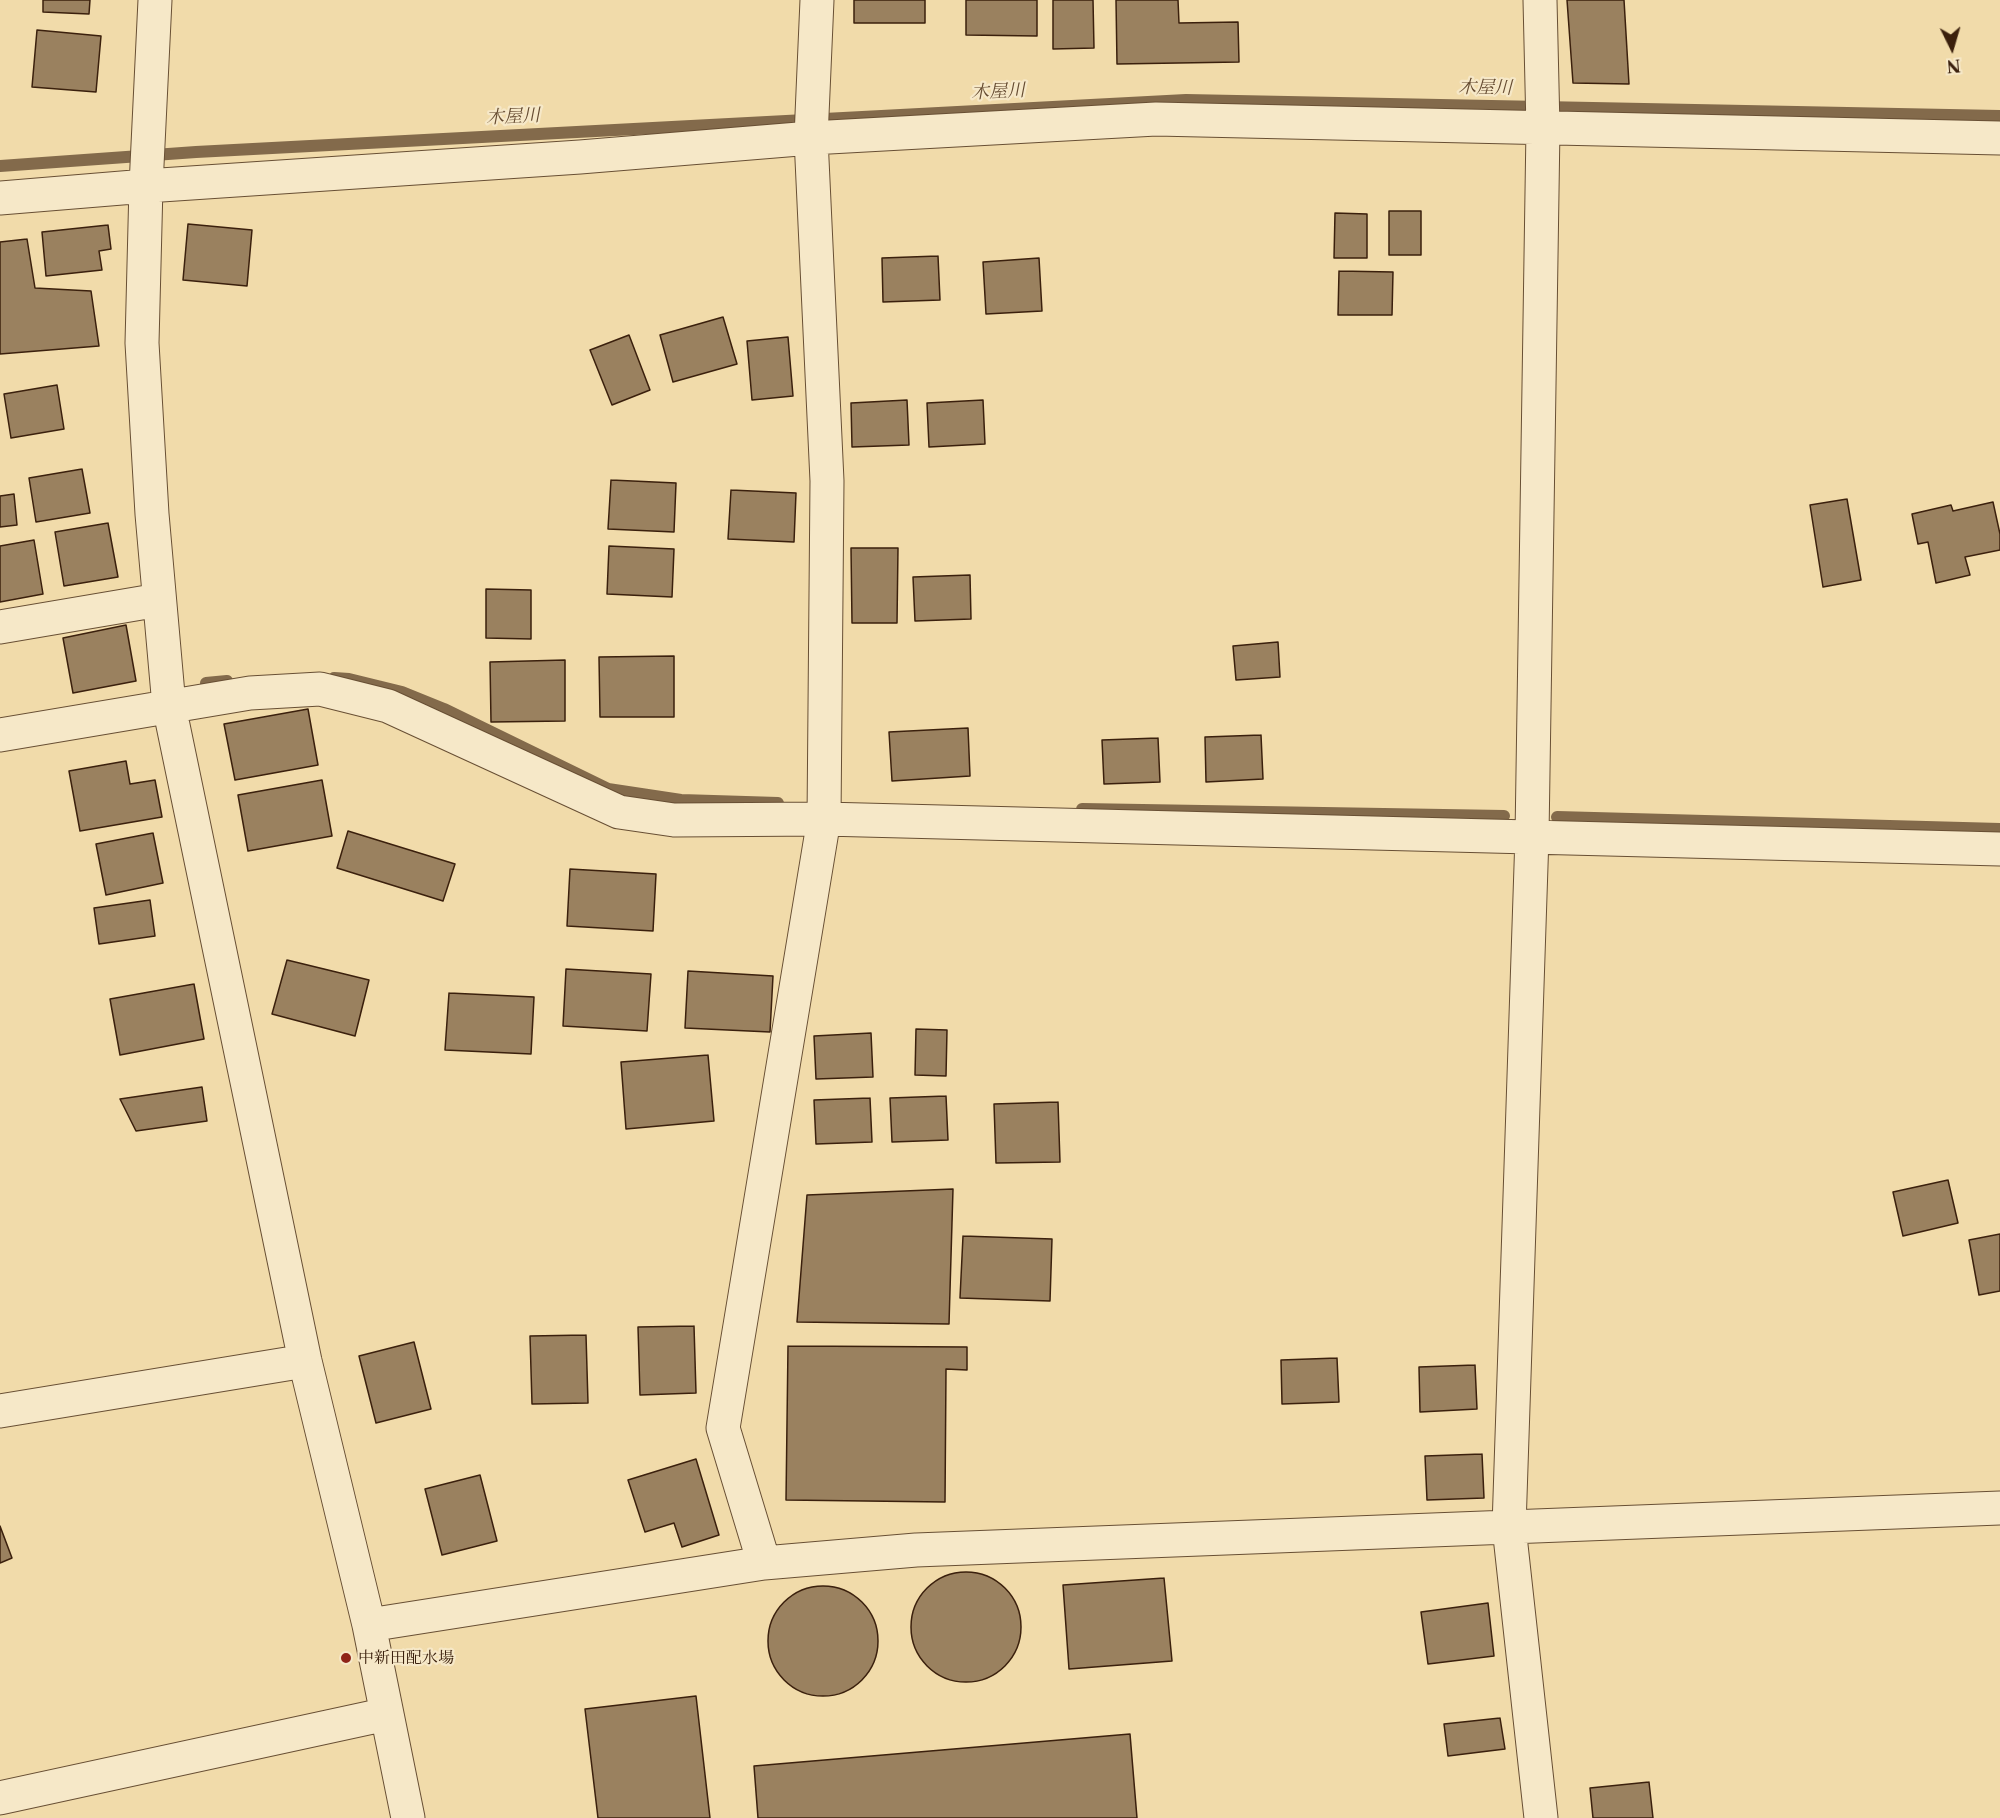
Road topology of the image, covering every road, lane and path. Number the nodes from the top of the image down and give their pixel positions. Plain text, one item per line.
1 (155, 0) edge
2 (817, 0) edge
3 (1540, 0) edge
4 (1543, 114) junction
5 (811, 124) junction
6 (2000, 138) edge
7 (146, 180) junction
8 (0, 198) edge
9 (159, 600) junction
10 (0, 627) edge
11 (169, 706) junction
12 (0, 735) edge
13 (824, 819) junction
14 (1532, 836) junction
15 (2000, 849) edge
16 (305, 1361) junction
17 (0, 1411) edge
18 (2000, 1508) edge
19 (1509, 1527) junction
20 (764, 1563) junction
21 (369, 1625) junction
22 (387, 1714) junction
23 (0, 1798) edge
24 (408, 1818) edge
25 (1541, 1818) edge

1 - 7 street
2 - 5 street
3 - 4 street
4 - 5 street
4 - 6 street
4 - 14 street
5 - 7 street
5 - 13 street
7 - 8 street
7 - 9 street
9 - 10 street
9 - 11 street
11 - 12 street
11 - 13 street
11 - 16 street
13 - 14 street
13 - 20 street
14 - 15 street
14 - 19 street
16 - 17 street
16 - 21 street
18 - 19 street
19 - 20 street
19 - 25 street
20 - 21 street
21 - 22 street
22 - 23 street
22 - 24 street

